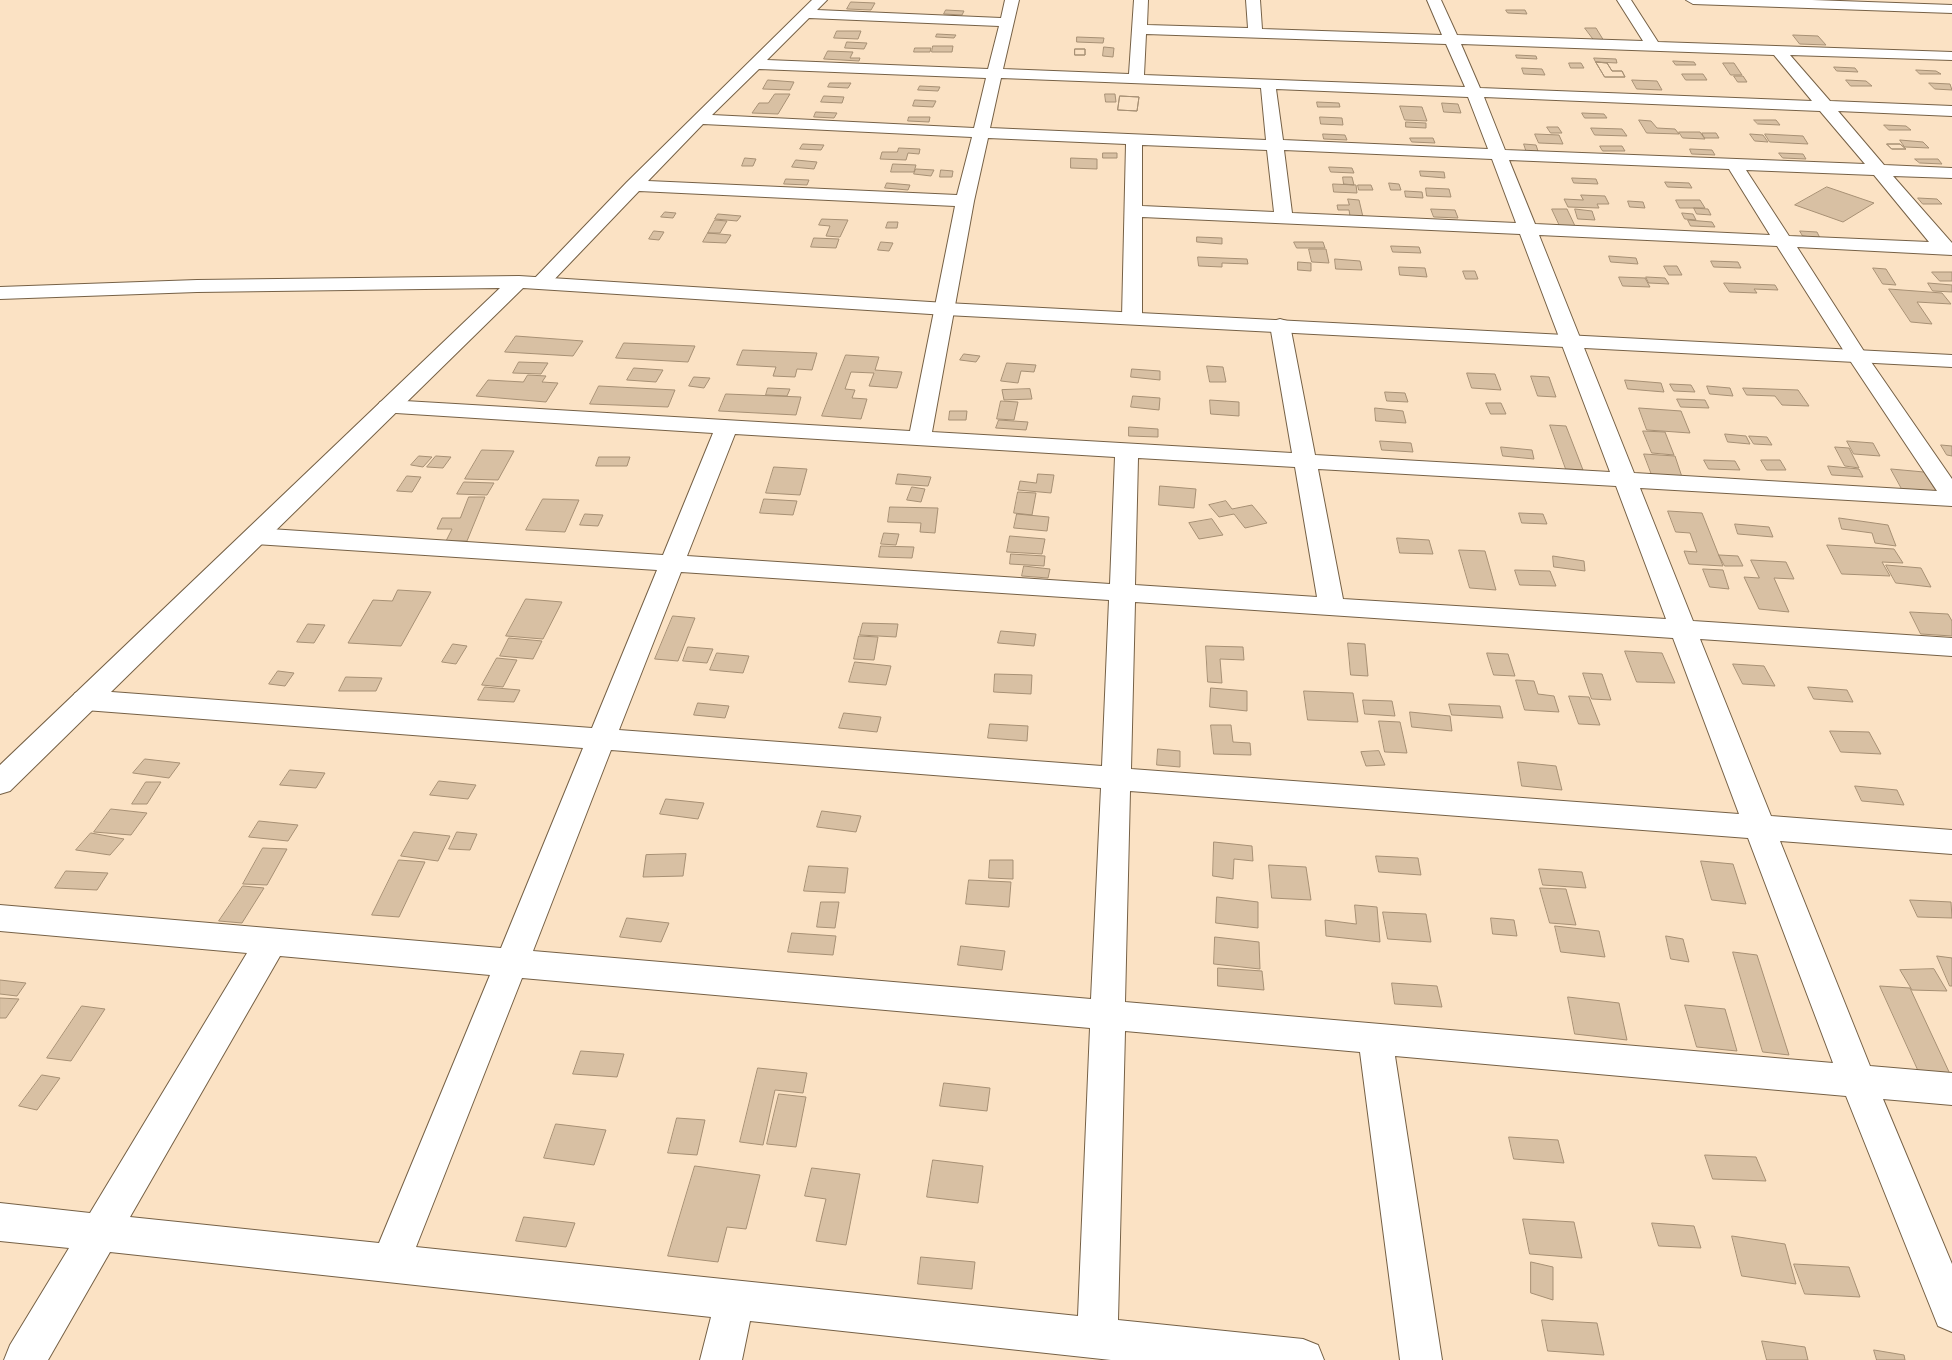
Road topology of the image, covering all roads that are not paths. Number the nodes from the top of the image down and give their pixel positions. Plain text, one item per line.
1 (820, 0) edge
2 (1012, 0) edge
3 (1141, 0) edge
4 (1253, 0) edge
5 (1434, 0) edge
6 (1624, 0) edge
7 (1693, 0) edge
8 (1861, 3) edge
9 (1952, 9) edge
10 (806, 14) junction
11 (1006, 22) junction
12 (1139, 29) junction
13 (1256, 32) junction
14 (1452, 39) junction
15 (1653, 45) junction
16 (1778, 50) junction
17 (1952, 56) edge
18 (755, 64) junction
19 (994, 73) junction
20 (1136, 79) junction
21 (1268, 84) junction
22 (1474, 91) junction
23 (1826, 106) junction
24 (1952, 111) edge
25 (699, 119) junction
26 (981, 133) junction
27 (1134, 140) junction
28 (1275, 145) junction
29 (1498, 155) junction
30 (1734, 164) junction
31 (1880, 170) junction
32 (1952, 173) edge
33 (633, 186) junction
34 (965, 201) junction
35 (1133, 211) junction
36 (1284, 218) junction
37 (1528, 229) junction
38 (1783, 241) junction
39 (1948, 248) edge
40 (530, 282) junction
41 (0, 293) edge
42 (946, 308) junction
43 (1132, 317) junction
44 (1280, 325) junction
45 (1571, 340) junction
46 (1857, 356) junction
47 (1952, 361) edge
48 (388, 407) junction
49 (727, 427) junction
50 (920, 438) junction
51 (1127, 450) junction
52 (1306, 461) junction
53 (1627, 480) junction
54 (1952, 497) edge
55 (255, 536) junction
56 (672, 563) junction
57 (1122, 593) junction
58 (1332, 607) junction
59 (1684, 630) junction
60 (1952, 647) edge
61 (85, 700) junction
62 (600, 741) junction
63 (1116, 779) junction
64 (0, 783) edge
65 (1760, 828) junction
66 (1952, 842) edge
67 (0, 918) edge
68 (271, 942) junction
69 (511, 963) junction
70 (1108, 1015) junction
71 (1375, 1038) junction
72 (1858, 1081) junction
73 (1952, 1089) edge
74 (0, 1222) edge
75 (100, 1233) junction
76 (390, 1264) junction
77 (735, 1300) junction
78 (1952, 1312) edge
79 (1097, 1338) junction
80 (25, 1360) edge
81 (721, 1360) edge
82 (1303, 1360) edge
83 (1421, 1360) edge

1 - 10 street
2 - 11 street
3 - 12 street
4 - 13 street
5 - 14 street
6 - 15 street
7 - 8 street
8 - 9 street
10 - 11 street
10 - 18 street
11 - 19 street
12 - 13 street
12 - 20 street
13 - 14 street
14 - 15 street
14 - 22 street
15 - 16 street
16 - 17 street
16 - 23 street
18 - 19 street
18 - 25 street
19 - 20 street
19 - 26 street
20 - 21 street
21 - 22 street
21 - 28 street
22 - 23 street
22 - 29 street
23 - 24 street
23 - 31 street
25 - 26 street
25 - 33 street
26 - 27 street
26 - 34 street
27 - 28 street
27 - 35 street
28 - 29 street
28 - 36 street
29 - 30 street
29 - 37 street
30 - 31 street
30 - 38 street
31 - 32 street
31 - 39 street
33 - 34 street
33 - 40 street
34 - 42 street
35 - 36 street
35 - 43 street
36 - 37 street
37 - 38 street
37 - 45 street
38 - 39 street
38 - 46 street
40 - 41 street
40 - 42 street
40 - 48 street
42 - 43 street
42 - 50 street
43 - 44 street
44 - 45 street
44 - 52 street
45 - 46 street
45 - 53 street
46 - 47 street
46 - 54 street
48 - 49 street
48 - 55 street
49 - 50 street
49 - 56 street
50 - 51 street
51 - 52 street
51 - 57 street
52 - 53 street
52 - 58 street
53 - 54 street
53 - 59 street
55 - 56 street
55 - 61 street
56 - 57 street
56 - 62 street
57 - 58 street
57 - 63 street
58 - 59 street
59 - 60 street
59 - 65 street
61 - 62 street
61 - 64 street
62 - 63 street
62 - 69 street
63 - 65 street
63 - 70 street
65 - 66 street
65 - 72 street
67 - 68 street
68 - 69 street
68 - 75 street
69 - 70 street
69 - 76 street
70 - 71 street
70 - 79 street
71 - 72 street
71 - 83 street
72 - 73 street
72 - 78 street
74 - 75 street
75 - 76 street
75 - 80 street
76 - 77 street
77 - 79 street
77 - 81 street
79 - 82 street

